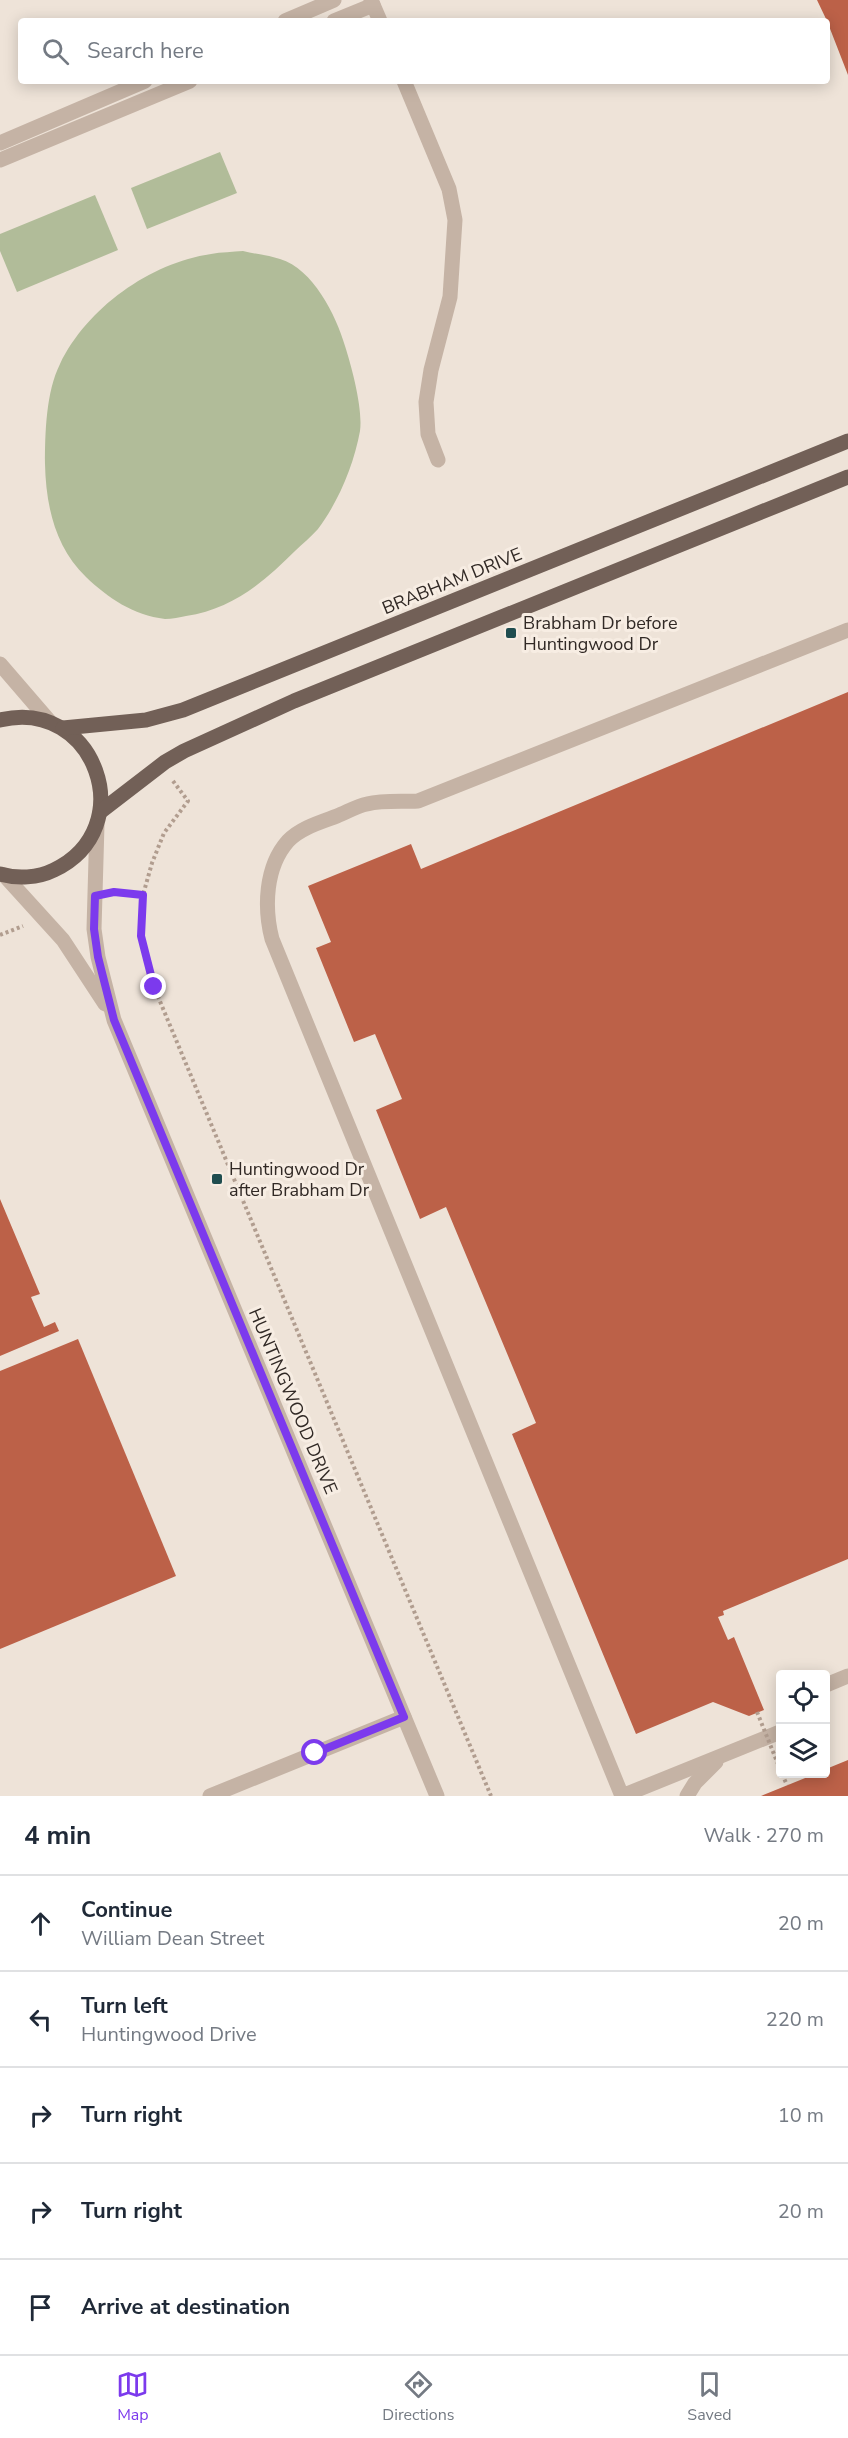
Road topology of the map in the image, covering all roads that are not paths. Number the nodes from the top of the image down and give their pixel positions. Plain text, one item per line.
1 (334, 0) edge
2 (372, 2) edge
3 (292, 18) edge
4 (340, 18) edge
5 (379, 18) edge
6 (138, 84) edge
7 (183, 84) edge
8 (405, 84) edge
9 (0, 143) edge
10 (0, 160) edge
11 (848, 441) edge
12 (438, 460) dead end
13 (848, 477) edge
14 (848, 630) edge
15 (0, 664) edge
16 (0, 720) edge
17 (56, 725) junction
18 (98, 818) junction
19 (2, 874) edge
20 (114, 1020) junction
21 (848, 1676) edge
22 (830, 1683) edge
23 (404, 1717) junction
24 (776, 1734) edge
25 (725, 1754) junction
26 (210, 1796) edge
27 (437, 1796) edge
28 (687, 1796) edge

1 - 3 street
2 - 4 street
2 - 5 street
6 - 9 street
7 - 10 street
8 - 12 street
11 - 17 main road, BRABHAM DRIVE
13 - 18 main road
14 - 25 street
15 - 17 street
16 - 17 main road, BRABHAM DRIVE
17 - 18 main road
18 - 19 main road
18 - 20 street, HUNTINGWOOD DRIVE
19 - 20 street, HUNTINGWOOD DRIVE
20 - 23 street, HUNTINGWOOD DRIVE
21 - 22 street
23 - 26 street
23 - 27 street, HUNTINGWOOD DRIVE
24 - 25 street
25 - 28 street

